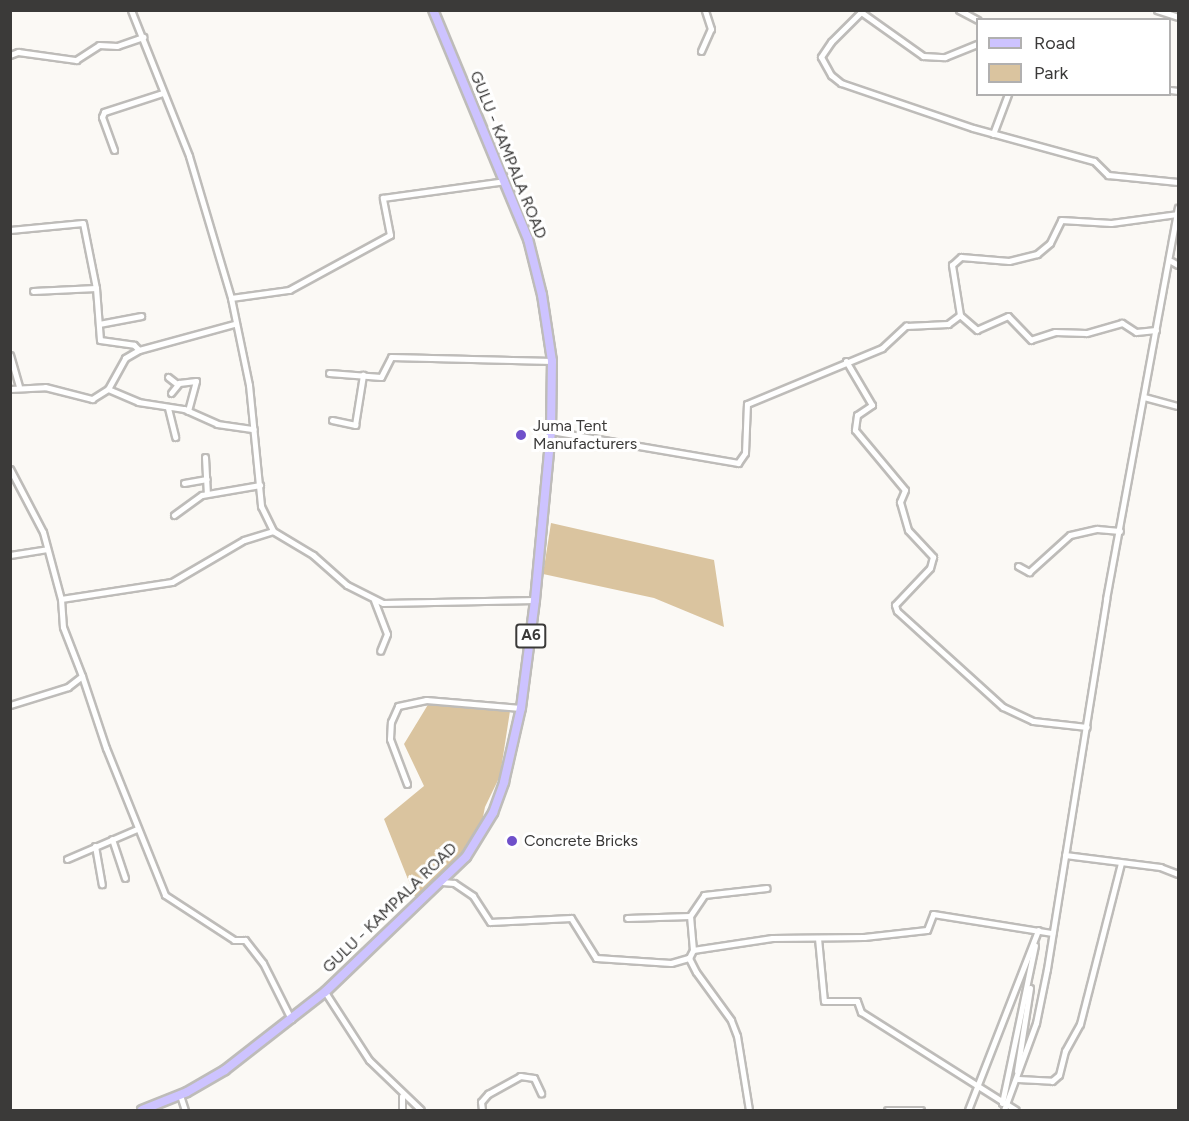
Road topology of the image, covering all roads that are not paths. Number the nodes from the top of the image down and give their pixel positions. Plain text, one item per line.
1 (131, 10) edge
2 (433, 10) edge
3 (705, 10) edge
4 (959, 10) edge
5 (1157, 10) edge
6 (862, 11) edge
7 (1179, 17) edge
8 (976, 19) edge
9 (143, 37) junction
10 (976, 45) edge
11 (701, 51) dead end
12 (10, 55) edge
13 (163, 93) junction
14 (1007, 96) edge
15 (993, 134) junction
16 (114, 150) dead end
17 (505, 181) junction
18 (1179, 182) edge
19 (1178, 211) edge
20 (10, 230) edge
21 (1171, 261) junction
22 (1179, 266) edge
23 (96, 288) junction
24 (33, 291) dead end
25 (231, 298) junction
26 (960, 315) junction
27 (141, 316) dead end
28 (99, 324) junction
29 (234, 324) junction
30 (1156, 330) junction
31 (139, 350) junction
32 (10, 356) edge
33 (552, 361) junction
34 (846, 361) junction
35 (329, 372) dead end
36 (363, 375) junction
37 (168, 377) dead end
38 (177, 384) junction
39 (19, 386) junction
40 (10, 389) edge
41 (108, 389) junction
42 (171, 393) dead end
43 (1144, 397) junction
44 (1179, 406) edge
45 (168, 408) junction
46 (188, 411) junction
47 (332, 420) dead end
48 (254, 429) junction
49 (552, 431) junction
50 (175, 437) dead end
51 (205, 457) dead end
52 (10, 468) edge
53 (207, 479) junction
54 (184, 483) dead end
55 (260, 485) junction
56 (207, 493) junction
57 (174, 515) dead end
58 (273, 531) junction
59 (1120, 531) junction
60 (46, 549) junction
61 (10, 555) edge
62 (1018, 566) dead end
63 (61, 599) junction
64 (374, 600) junction
65 (535, 600) junction
66 (380, 651) dead end
67 (82, 676) junction
68 (10, 705) edge
69 (521, 708) junction
70 (1087, 727) junction
71 (407, 784) dead end
72 (137, 829) junction
73 (112, 839) junction
74 (94, 846) junction
75 (1065, 855) junction
76 (67, 859) dead end
77 (1121, 863) junction
78 (1179, 872) edge
79 (124, 878) dead end
80 (442, 882) junction
81 (102, 884) dead end
82 (767, 888) dead end
83 (690, 916) junction
84 (627, 918) dead end
85 (1038, 930) junction
86 (1052, 933) junction
87 (818, 938) junction
88 (693, 950) junction
89 (689, 958) junction
90 (325, 992) junction
91 (292, 1020) junction
92 (1018, 1079) junction
93 (541, 1093) dead end
94 (180, 1095) junction
95 (402, 1096) junction
96 (142, 1110) edge
97 (185, 1110) edge
98 (402, 1110) edge
99 (421, 1110) edge
100 (482, 1110) edge
101 (749, 1110) edge
102 (887, 1110) edge
103 (921, 1110) edge
104 (968, 1110) edge
105 (1002, 1110) edge
106 (1014, 1110) edge

1 - 9 street
2 - 17 main road, GULU - KAMPALA ROAD / A6
3 - 11 street
4 - 8 street
5 - 7 street
6 - 10 street
6 - 15 street
9 - 12 street
9 - 13 street
13 - 16 street
13 - 25 street
14 - 15 street
15 - 18 street
17 - 25 street
17 - 33 main road, GULU - KAMPALA ROAD / A6
19 - 21 street
19 - 26 street
20 - 23 street
21 - 22 street
21 - 30 street
23 - 24 street
23 - 28 street
25 - 29 street
26 - 30 street
26 - 34 street
27 - 28 street
28 - 31 street
29 - 31 street
29 - 48 street
30 - 43 street
31 - 41 street
32 - 39 street
33 - 36 street
33 - 49 main road, GULU - KAMPALA ROAD / A6
34 - 49 street
34 - 70 street
35 - 36 street
36 - 47 street
37 - 38 street
38 - 42 street
38 - 46 street
39 - 40 street
39 - 41 street
41 - 45 street
43 - 44 street
43 - 59 street
45 - 46 street
45 - 50 street
46 - 48 street
48 - 55 street
49 - 65 main road, GULU - KAMPALA ROAD / A6
51 - 53 street
52 - 60 street
53 - 54 street
53 - 56 street
55 - 56 street
55 - 58 street
56 - 57 street
58 - 63 street
58 - 64 street
59 - 62 street
59 - 70 street
60 - 61 street
60 - 63 street
63 - 67 street
64 - 65 street
64 - 66 street
65 - 69 main road, GULU - KAMPALA ROAD / A6
67 - 68 street
67 - 72 street
69 - 71 street
69 - 80 main road, GULU - KAMPALA ROAD / A6
70 - 75 street
72 - 73 street
72 - 91 street
73 - 74 street
73 - 79 street
74 - 76 street
74 - 81 street
75 - 77 street
75 - 86 street
77 - 78 street
77 - 92 street
80 - 89 street
80 - 90 main road, GULU - KAMPALA ROAD / A6
82 - 83 street
83 - 84 street
83 - 88 street
85 - 86 street
85 - 87 street
85 - 104 street
85 - 105 street
85 - 106 street
86 - 92 street
87 - 88 street
87 - 106 street
88 - 89 street
89 - 101 street
90 - 91 main road, GULU - KAMPALA ROAD / A6
90 - 95 street
91 - 94 main road, GULU - KAMPALA ROAD / A6
92 - 105 street
93 - 100 street
94 - 96 main road, GULU - KAMPALA ROAD / A6
94 - 97 street
95 - 98 street
95 - 99 street
102 - 103 street

